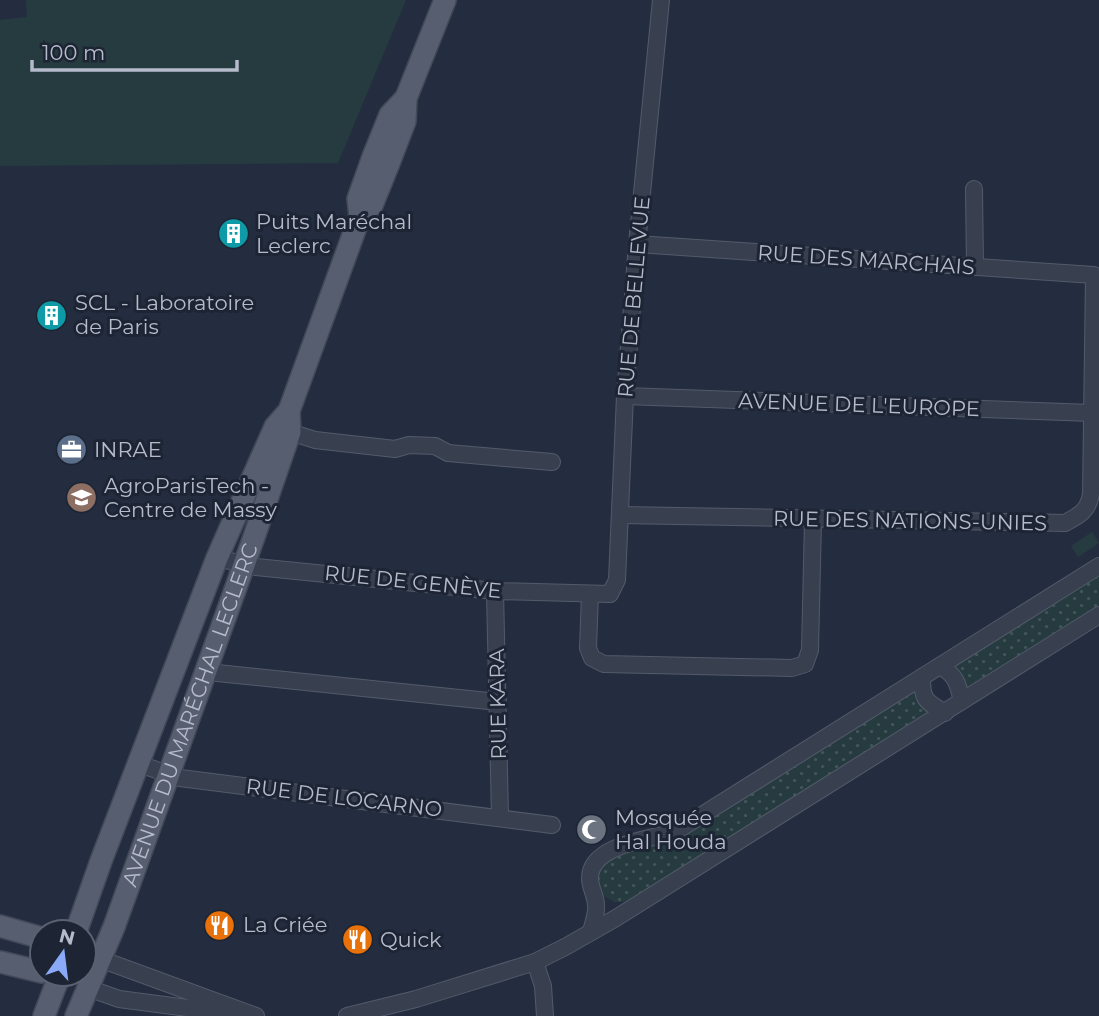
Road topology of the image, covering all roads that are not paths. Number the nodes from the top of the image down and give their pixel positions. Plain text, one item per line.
1 (445, 0) edge
2 (661, 0) edge
3 (974, 189) dead end
4 (637, 244) junction
5 (975, 267) junction
6 (1094, 275) joint
7 (625, 397) junction
8 (1092, 413) junction
9 (289, 422) junction
10 (552, 462) dead end
11 (620, 515) junction
12 (813, 520) junction
13 (218, 558) junction
14 (244, 565) junction
15 (1099, 566) edge
16 (495, 591) junction
17 (590, 594) junction
18 (610, 594) joint
19 (1099, 615) edge
20 (940, 666) junction
21 (206, 668) junction
22 (922, 677) junction
23 (962, 701) junction
24 (498, 702) junction
25 (945, 713) junction
26 (139, 764) junction
27 (169, 775) junction
28 (500, 817) junction
29 (551, 825) dead end
30 (594, 897) junction
31 (635, 906) junction
32 (81, 918) edge
33 (616, 918) junction
34 (0, 926) edge
35 (591, 932) junction
36 (28, 934) edge
37 (98, 942) edge
38 (98, 958) edge
39 (0, 962) edge
40 (535, 962) junction
41 (28, 969) edge
42 (49, 988) edge
43 (88, 988) joint
44 (44, 1016) edge
45 (76, 1016) edge
46 (248, 1016) edge
47 (256, 1016) edge
48 (347, 1016) edge
49 (545, 1016) edge

1 - 9 main road, AVENUE DU MARÉCHAL LECLERC
2 - 4 street, RUE DE BELLEVUE
3 - 5 street
4 - 5 street, RUE DES MARCHAIS
4 - 7 street, RUE DE BELLEVUE
5 - 6 street, RUE DES MARCHAIS
6 - 8 street, RUE DES NATIONS-UNIES
7 - 8 street, AVENUE DE L'EUROPE
7 - 11 street, RUE DE BELLEVUE
8 - 12 street, RUE DES NATIONS-UNIES
9 - 10 street
9 - 13 main road, AVENUE DU MARÉCHAL LECLERC
9 - 14 main road, AVENUE DU MARÉCHAL LECLERC
11 - 12 street, RUE DES NATIONS-UNIES
11 - 18 street, RUE DE BELLEVUE
12 - 17 street
13 - 14 street, RUE DE GENÈVE
13 - 26 main road, AVENUE DU MARÉCHAL LECLERC
14 - 16 street, RUE DE GENÈVE
14 - 21 main road, AVENUE DU MARÉCHAL LECLERC
15 - 20 street
16 - 17 street, RUE DE GENÈVE
16 - 24 street, RUE KARA
17 - 18 street, RUE DE GENÈVE
19 - 23 street
20 - 22 street
20 - 23 street
21 - 24 street
21 - 27 main road, AVENUE DU MARÉCHAL LECLERC
22 - 25 street
22 - 30 street
23 - 25 street
24 - 28 street, RUE KARA
25 - 31 street
26 - 27 street, RUE DE LOCARNO
26 - 32 main road, AVENUE DU MARÉCHAL LECLERC
27 - 28 street, RUE DE LOCARNO
27 - 37 main road, AVENUE DU MARÉCHAL LECLERC
28 - 29 street, RUE DE LOCARNO
30 - 31 street
30 - 33 street
30 - 35 street
31 - 33 street
33 - 35 street
34 - 36 main road
35 - 40 street
38 - 47 street
39 - 41 main road
40 - 48 street
40 - 49 street
42 - 44 main road
43 - 45 main road, AVENUE DU MARÉCHAL LECLERC
43 - 46 street

